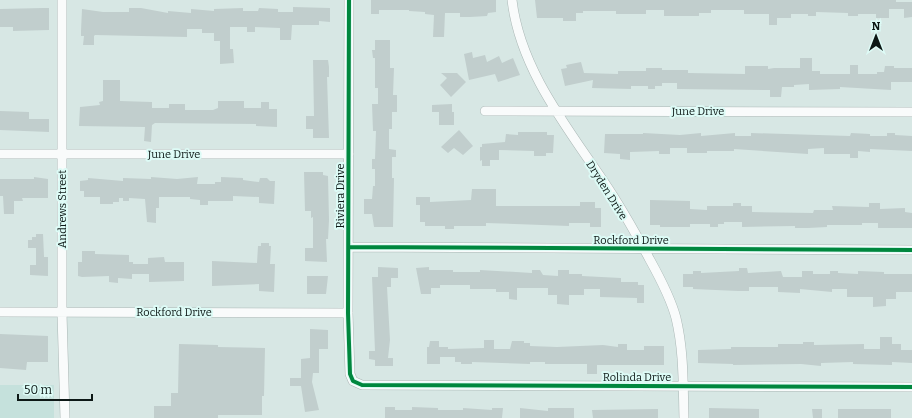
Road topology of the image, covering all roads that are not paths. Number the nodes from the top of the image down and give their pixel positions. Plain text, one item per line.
1 (62, 0) edge
2 (349, 0) edge
3 (512, 0) edge
4 (485, 111) dead end
5 (556, 111) junction
6 (912, 112) edge
7 (0, 154) edge
8 (62, 154) junction
9 (349, 154) junction
10 (349, 247) junction
11 (644, 249) junction
12 (912, 250) edge
13 (0, 312) edge
14 (62, 312) junction
15 (348, 312) junction
16 (362, 385) joint
17 (684, 386) junction
18 (912, 387) edge
19 (65, 418) edge
20 (684, 418) edge

1 - 8 street, Andrews Street
2 - 9 street, Riviera Drive
3 - 5 street, Dryden Drive
4 - 5 street, June Drive
5 - 6 street, June Drive
5 - 11 street, Dryden Drive
7 - 8 street, June Drive
8 - 9 street, June Drive
8 - 14 street, Andrews Street
9 - 10 street, Riviera Drive
10 - 11 street, Rockford Drive
10 - 15 street, Riviera Drive
11 - 12 street, Rockford Drive
11 - 17 street, Dryden Drive
13 - 14 street, Rockford Drive
14 - 15 street, Rockford Drive
14 - 19 street, Andrews Street
15 - 16 street, Riviera Drive
16 - 17 street, Rolinda Drive
17 - 18 street, Rolinda Drive
17 - 20 street

